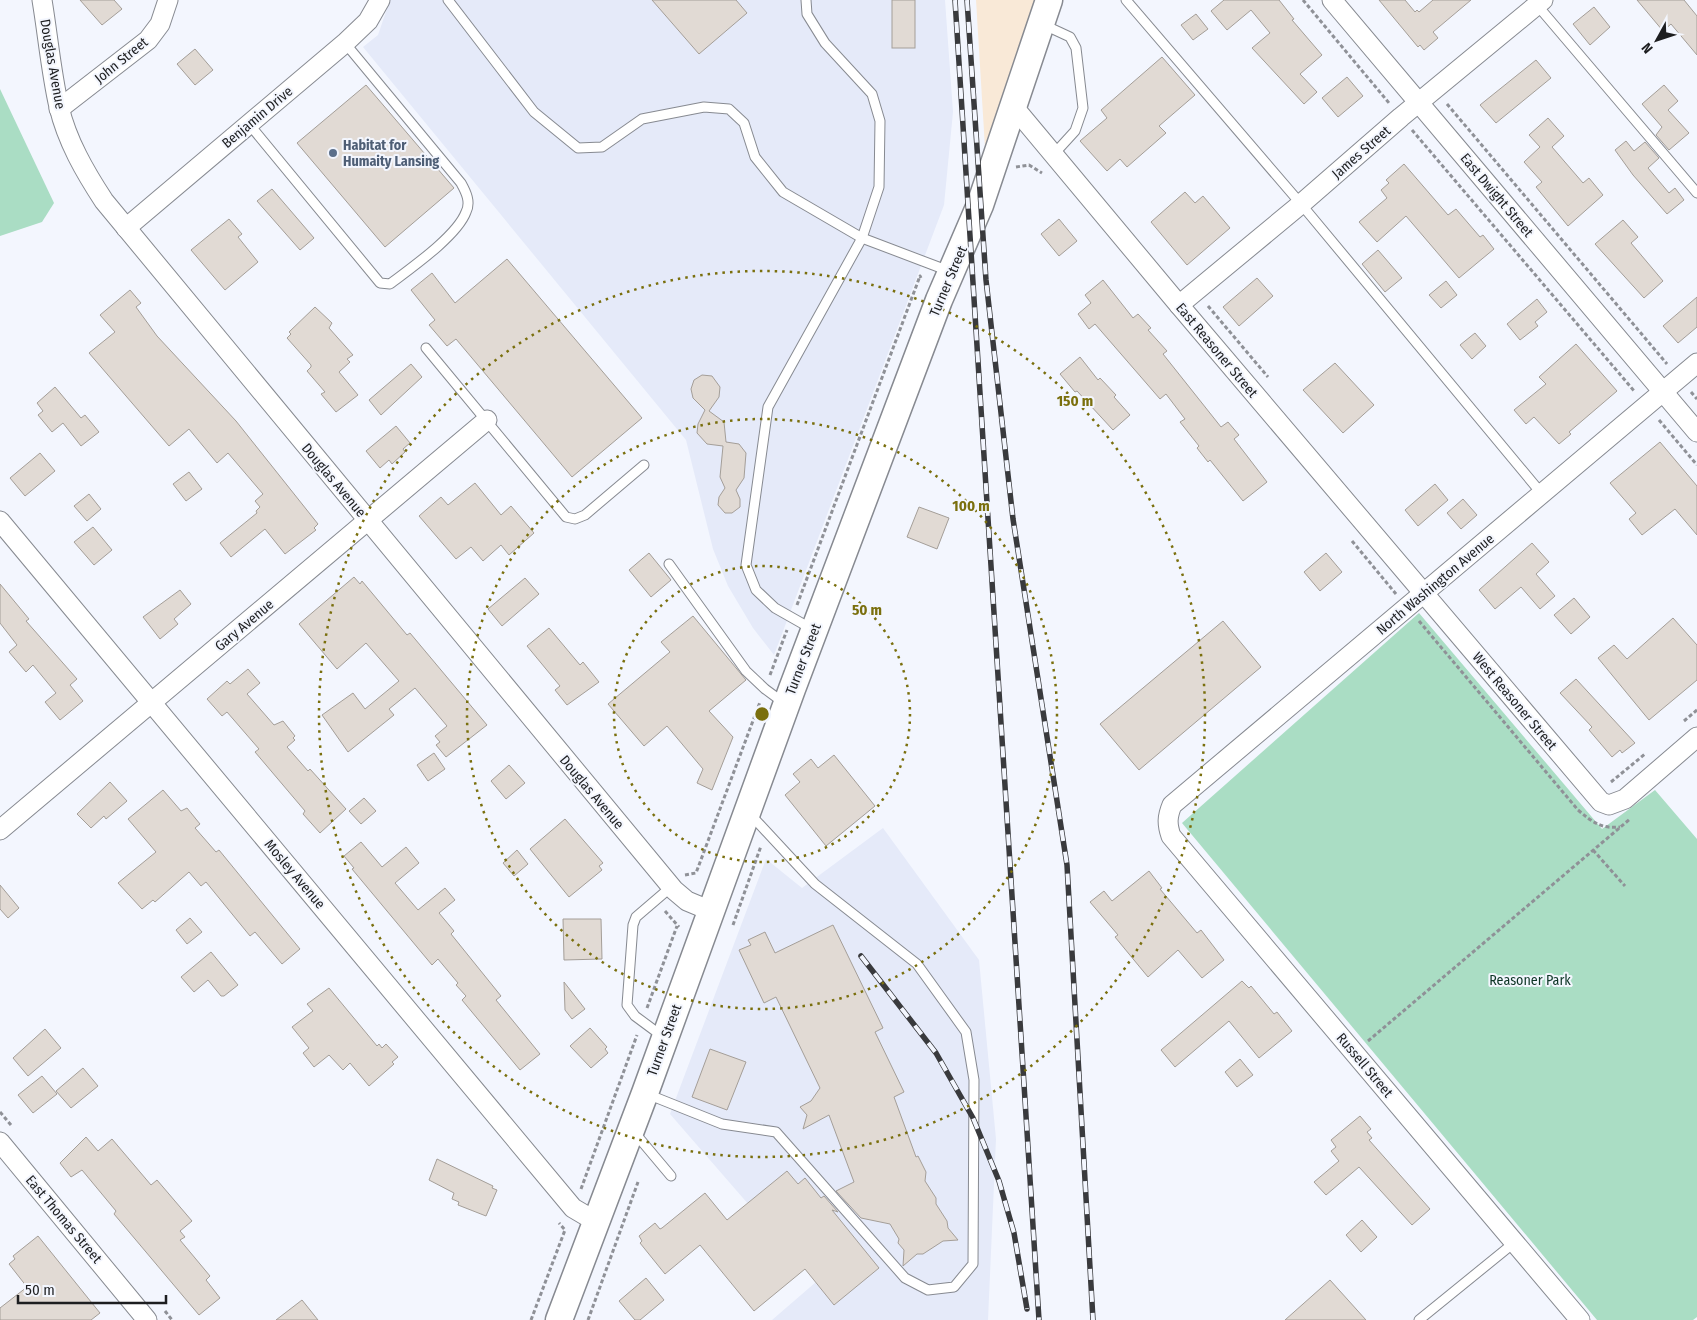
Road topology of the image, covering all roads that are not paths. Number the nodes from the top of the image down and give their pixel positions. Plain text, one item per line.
1 (42, 0) edge
2 (168, 0) edge
3 (448, 0) edge
4 (806, 0) edge
5 (1126, 0) edge
6 (1332, 0) edge
7 (382, 1) edge
8 (1540, 2) edge
9 (1045, 12) edge
10 (344, 43) junction
11 (1419, 102) junction
12 (1013, 106) junction
13 (59, 109) junction
14 (248, 124) junction
15 (1054, 154) junction
16 (1697, 193) edge
17 (1301, 204) junction
18 (126, 228) junction
19 (862, 238) junction
20 (952, 272) junction
21 (1179, 306) junction
22 (426, 348) dead end
23 (1697, 363) edge
24 (1662, 391) junction
25 (487, 420) junction
26 (1697, 432) edge
27 (644, 465) dead end
28 (1542, 494) junction
29 (0, 521) edge
30 (368, 522) junction
31 (669, 564) dead end
32 (1423, 593) junction
33 (803, 624) junction
34 (152, 702) junction
35 (786, 704) junction
36 (1697, 736) edge
37 (1172, 805) joint
38 (748, 812) junction
39 (0, 830) edge
40 (671, 887) junction
41 (711, 911) junction
42 (665, 1038) junction
43 (645, 1093) junction
44 (631, 1128) junction
45 (0, 1142) edge
46 (671, 1176) dead end
47 (595, 1221) junction
48 (1515, 1242) junction
49 (148, 1320) edge
50 (559, 1320) edge
51 (1419, 1320) edge
52 (1580, 1320) edge

1 - 13 street, Douglas Avenue
2 - 13 street, John Street
3 - 19 lane
4 - 19 lane
5 - 17 lane
6 - 11 street, East Dwight Street
7 - 10 street, Benjamin Drive
8 - 11 street, James Street
8 - 16 lane
9 - 12 street, Turner Street
9 - 15 lane
10 - 14 street, Benjamin Drive
10 - 14 lane
11 - 17 street, James Street
11 - 24 street, East Dwight Street
12 - 15 street, East Reasoner Street
12 - 20 street, Turner Street
13 - 18 street, Douglas Avenue
14 - 18 street, Benjamin Drive
15 - 21 street, East Reasoner Street
17 - 21 street, James Street
17 - 28 lane
18 - 30 street, Douglas Avenue
19 - 20 lane
19 - 33 lane
20 - 33 street, Turner Street
21 - 32 street, East Reasoner Street
22 - 25 lane
23 - 24 street, North Washington Avenue
24 - 26 street, East Dwight Street
24 - 28 street, North Washington Avenue
25 - 27 lane
25 - 30 street, Gary Avenue
28 - 32 street, North Washington Avenue
29 - 34 street, Mosley Avenue
30 - 34 street, Gary Avenue
30 - 40 street, Douglas Avenue
31 - 35 lane
32 - 36 street, West Reasoner Street
32 - 37 street, North Washington Avenue
33 - 35 street, Turner Street
34 - 39 street, Gary Avenue
34 - 47 street, Mosley Avenue
35 - 38 street, Turner Street
37 - 48 street, Russell Street
38 - 41 street, Turner Street
38 - 43 lane
40 - 41 street, Douglas Avenue
40 - 42 lane
41 - 42 street, Turner Street
42 - 43 street, Turner Street
43 - 44 street, Turner Street
44 - 46 lane
44 - 47 street, Turner Street
45 - 49 street, East Thomas Street
47 - 50 street, Turner Street
48 - 51 lane
48 - 52 street, Russell Street

